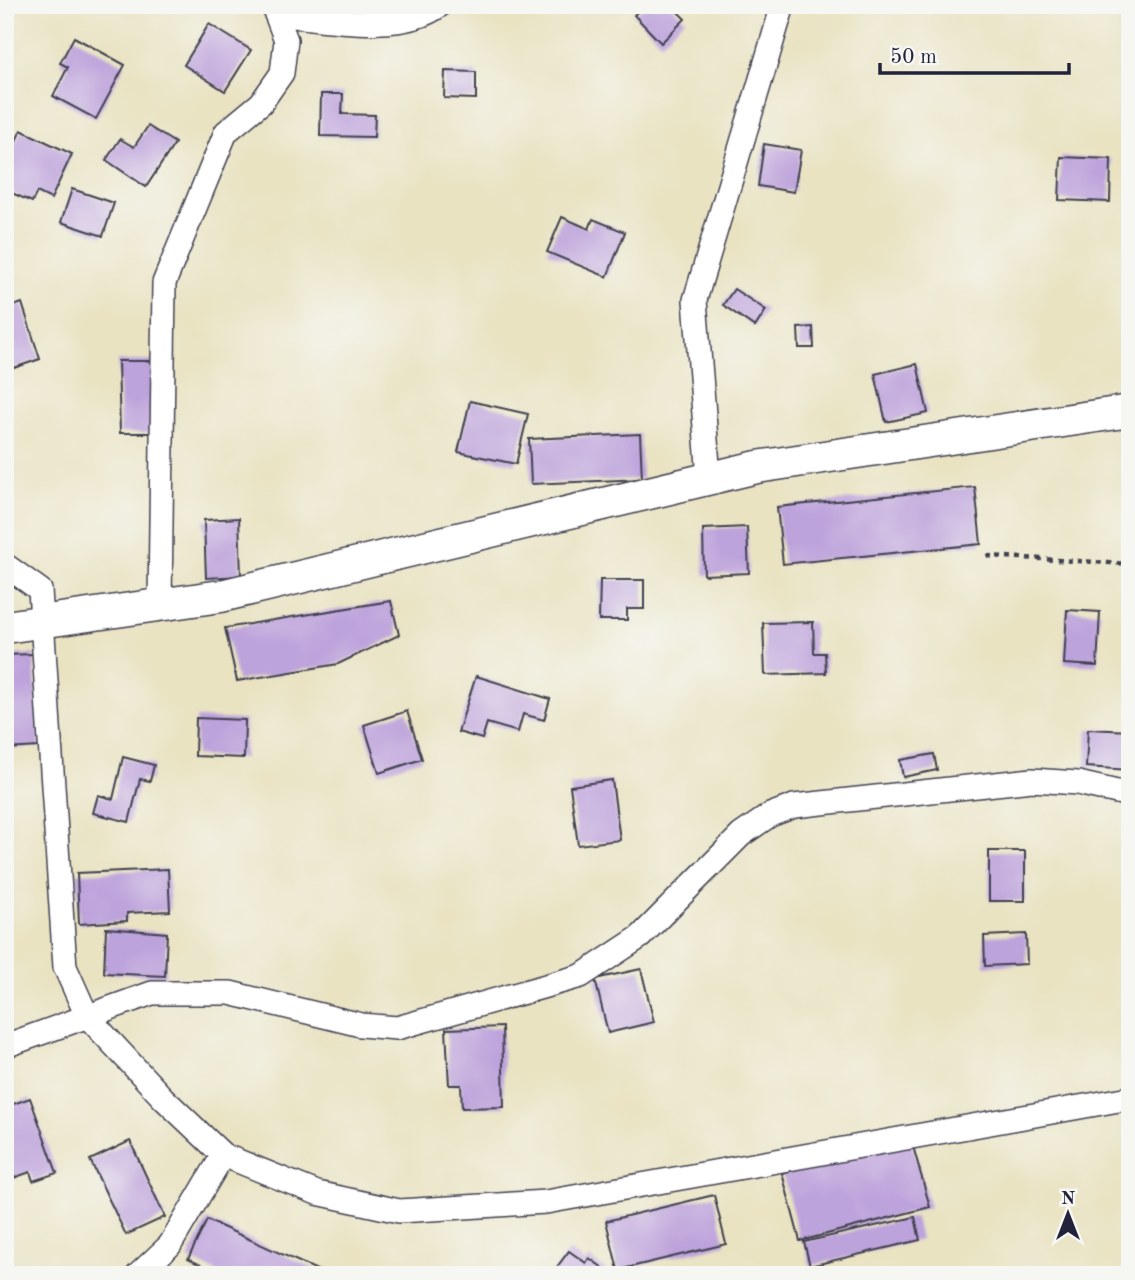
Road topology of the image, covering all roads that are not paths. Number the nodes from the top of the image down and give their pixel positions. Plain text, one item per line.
1 (440, 5) edge
2 (783, 5) edge
3 (277, 10) edge
4 (1130, 411) edge
5 (709, 478) junction
6 (5, 565) edge
7 (160, 604) junction
8 (41, 619) junction
9 (5, 626) edge
10 (1130, 795) edge
11 (87, 1016) junction
12 (5, 1046) edge
13 (1130, 1098) edge
14 (223, 1155) junction
15 (138, 1275) edge

1 - 3 street
2 - 5 street
3 - 7 street
4 - 5 street
5 - 7 street
6 - 8 street
7 - 8 street
8 - 9 street
8 - 11 street
10 - 11 street
11 - 12 street
11 - 14 street
13 - 14 street
14 - 15 street

